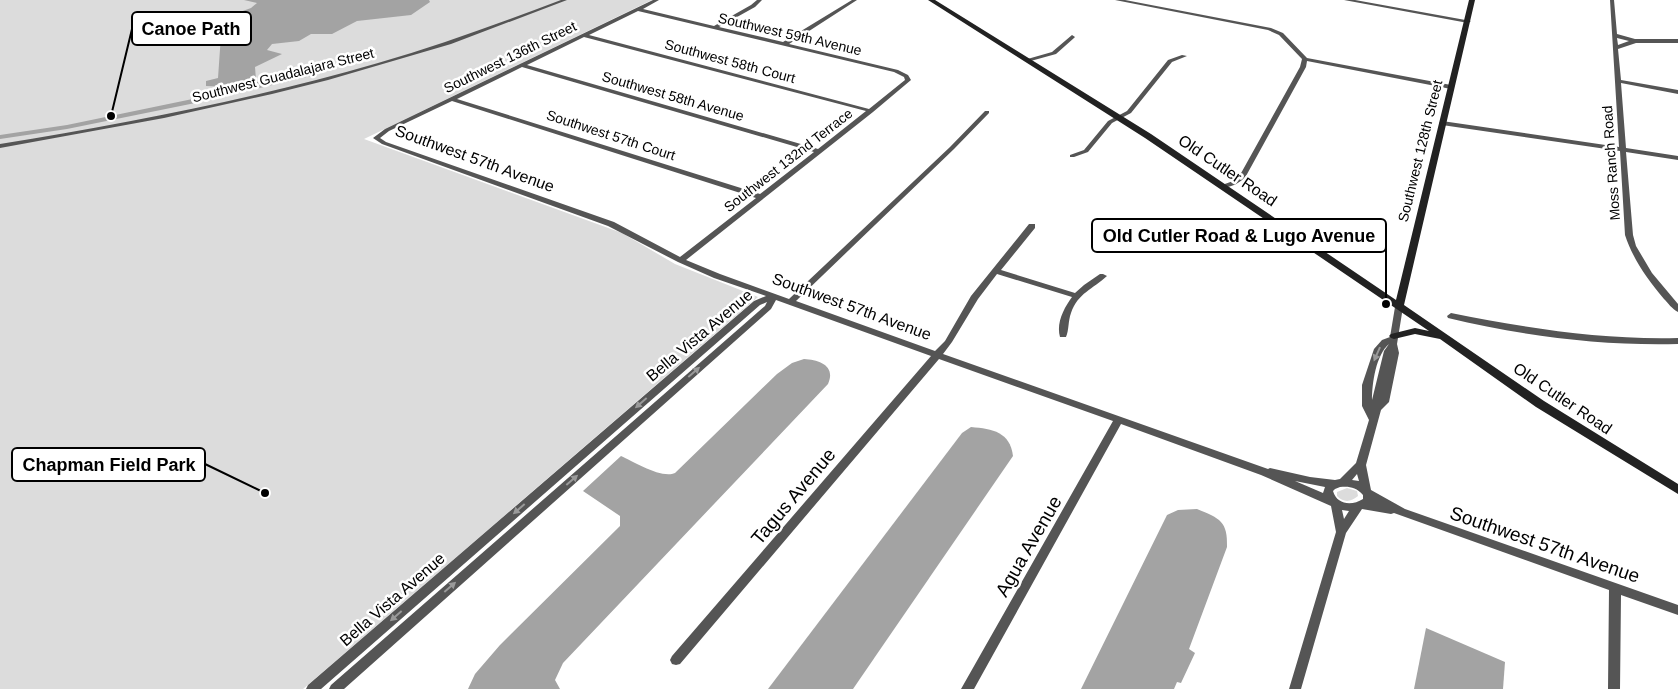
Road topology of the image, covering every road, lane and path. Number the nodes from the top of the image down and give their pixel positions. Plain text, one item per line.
1 (565, 0) edge
2 (657, 0) edge
3 (760, 0) edge
4 (855, 0) edge
5 (931, 0) edge
6 (1117, 0) edge
7 (1346, 0) edge
8 (1472, 0) edge
9 (1612, 0) edge
10 (637, 9) junction
11 (1468, 21) junction
12 (714, 28) junction
13 (1614, 35) junction
14 (583, 36) junction
15 (1072, 37) dead end
16 (1635, 41) junction
17 (1678, 41) edge
18 (783, 44) junction
19 (1615, 48) junction
20 (1184, 56) dead end
21 (1305, 59) junction
22 (1028, 60) junction
23 (521, 65) junction
24 (907, 77) joint
25 (1617, 81) junction
26 (1451, 87) junction
27 (1678, 92) edge
28 (452, 99) junction
29 (871, 111) junction
30 (987, 112) dead end
31 (1119, 117) junction
32 (1442, 123) junction
33 (376, 138) joint
34 (0, 146) edge
35 (1622, 149) junction
36 (819, 151) junction
37 (1072, 156) dead end
38 (1678, 158) edge
39 (1224, 186) junction
40 (761, 197) junction
41 (1032, 226) dead end
42 (681, 260) junction
43 (996, 271) junction
44 (1103, 276) dead end
45 (774, 296) junction
46 (1077, 296) junction
47 (791, 301) junction
48 (1399, 307) junction
49 (1678, 308) edge
50 (1451, 316) dead end
51 (1063, 335) dead end
52 (1446, 338) junction
53 (1394, 340) junction
54 (1678, 341) edge
55 (937, 354) junction
56 (1119, 420) junction
57 (1374, 420) junction
58 (1361, 464) junction
59 (1265, 472) junction
60 (1339, 483) junction
61 (1678, 490) edge
62 (1366, 491) junction
63 (1334, 502) junction
64 (1360, 506) junction
65 (1401, 512) junction
66 (1341, 532) junction
67 (1615, 587) junction
68 (1678, 610) edge
69 (676, 660) dead end
70 (312, 689) edge
71 (335, 689) edge
72 (967, 689) edge
73 (1295, 689) edge
74 (1614, 689) edge

1 - 34 street, Southwest Guadalajara Street
2 - 10 street, Southwest 136th Street
3 - 12 street
4 - 18 street
5 - 22 main road, Old Cutler Road
6 - 21 street
7 - 11 street
8 - 11 main road, Southwest 128th Street
9 - 13 street, Moss Ranch Road
10 - 12 street, Southwest 59th Avenue
10 - 14 street, Southwest 136th Street
11 - 26 main road, Southwest 128th Street
12 - 18 street, Southwest 59th Avenue
13 - 16 street
13 - 19 street, Moss Ranch Road
14 - 23 street, Southwest 136th Street
14 - 29 street, Southwest 58th Court
15 - 22 street
16 - 17 street
16 - 19 street
18 - 24 street, Southwest 59th Avenue
19 - 25 street, Moss Ranch Road
20 - 31 street
21 - 26 street
21 - 39 street
22 - 31 main road, Old Cutler Road
23 - 28 street, Southwest 136th Street
23 - 36 street, Southwest 58th Avenue
24 - 29 street, Southwest 132nd Terrace
25 - 27 street
25 - 35 street, Moss Ranch Road
26 - 32 main road, Southwest 128th Street
28 - 33 street, Southwest 136th Street
28 - 40 street, Southwest 57th Court
29 - 36 street, Southwest 132nd Terrace
30 - 47 street
31 - 37 street
31 - 39 main road, Old Cutler Road
32 - 35 street
32 - 48 main road, Southwest 128th Street
33 - 42 street, Southwest 57th Avenue
35 - 38 street
35 - 49 street, Moss Ranch Road
36 - 40 street, Southwest 132nd Terrace
39 - 48 main road, Old Cutler Road
40 - 42 street, Southwest 132nd Terrace
41 - 43 street, Tagus Avenue
42 - 45 street, Southwest 57th Avenue
43 - 46 street
43 - 55 street, Tagus Avenue
44 - 46 street
45 - 47 street, Southwest 57th Avenue
45 -> 70 street, Bella Vista Avenue
71 -> 45 street, Bella Vista Avenue
46 - 51 street
47 - 55 street, Southwest 57th Avenue
48 - 52 main road, Old Cutler Road
48 - 53 street, Southwest 128th Street
50 - 54 street
52 - 53 main road
52 - 61 main road, Old Cutler Road
53 - 57 street, Southwest 128th Street
53 -> 57 street
55 - 56 street, Southwest 57th Avenue
55 - 69 street, Tagus Avenue
56 - 59 street, Southwest 57th Avenue
56 - 72 street, Agua Avenue
57 - 58 street, Southwest 128th Street
58 - 60 street, Southwest 128th Street
58 - 62 street, Southwest 128th Street
59 - 60 street, Southwest 57th Avenue
59 - 63 street, Southwest 57th Avenue
60 - 62 street, Southwest 57th Avenue
60 - 63 street
62 - 64 street
62 - 65 street, Southwest 57th Avenue
63 - 64 street, Southwest 57th Avenue
63 - 66 street
64 - 65 street, Southwest 57th Avenue
64 - 66 street
65 - 67 street, Southwest 57th Avenue
66 - 73 street
67 - 68 street, Southwest 57th Avenue
67 - 74 street

